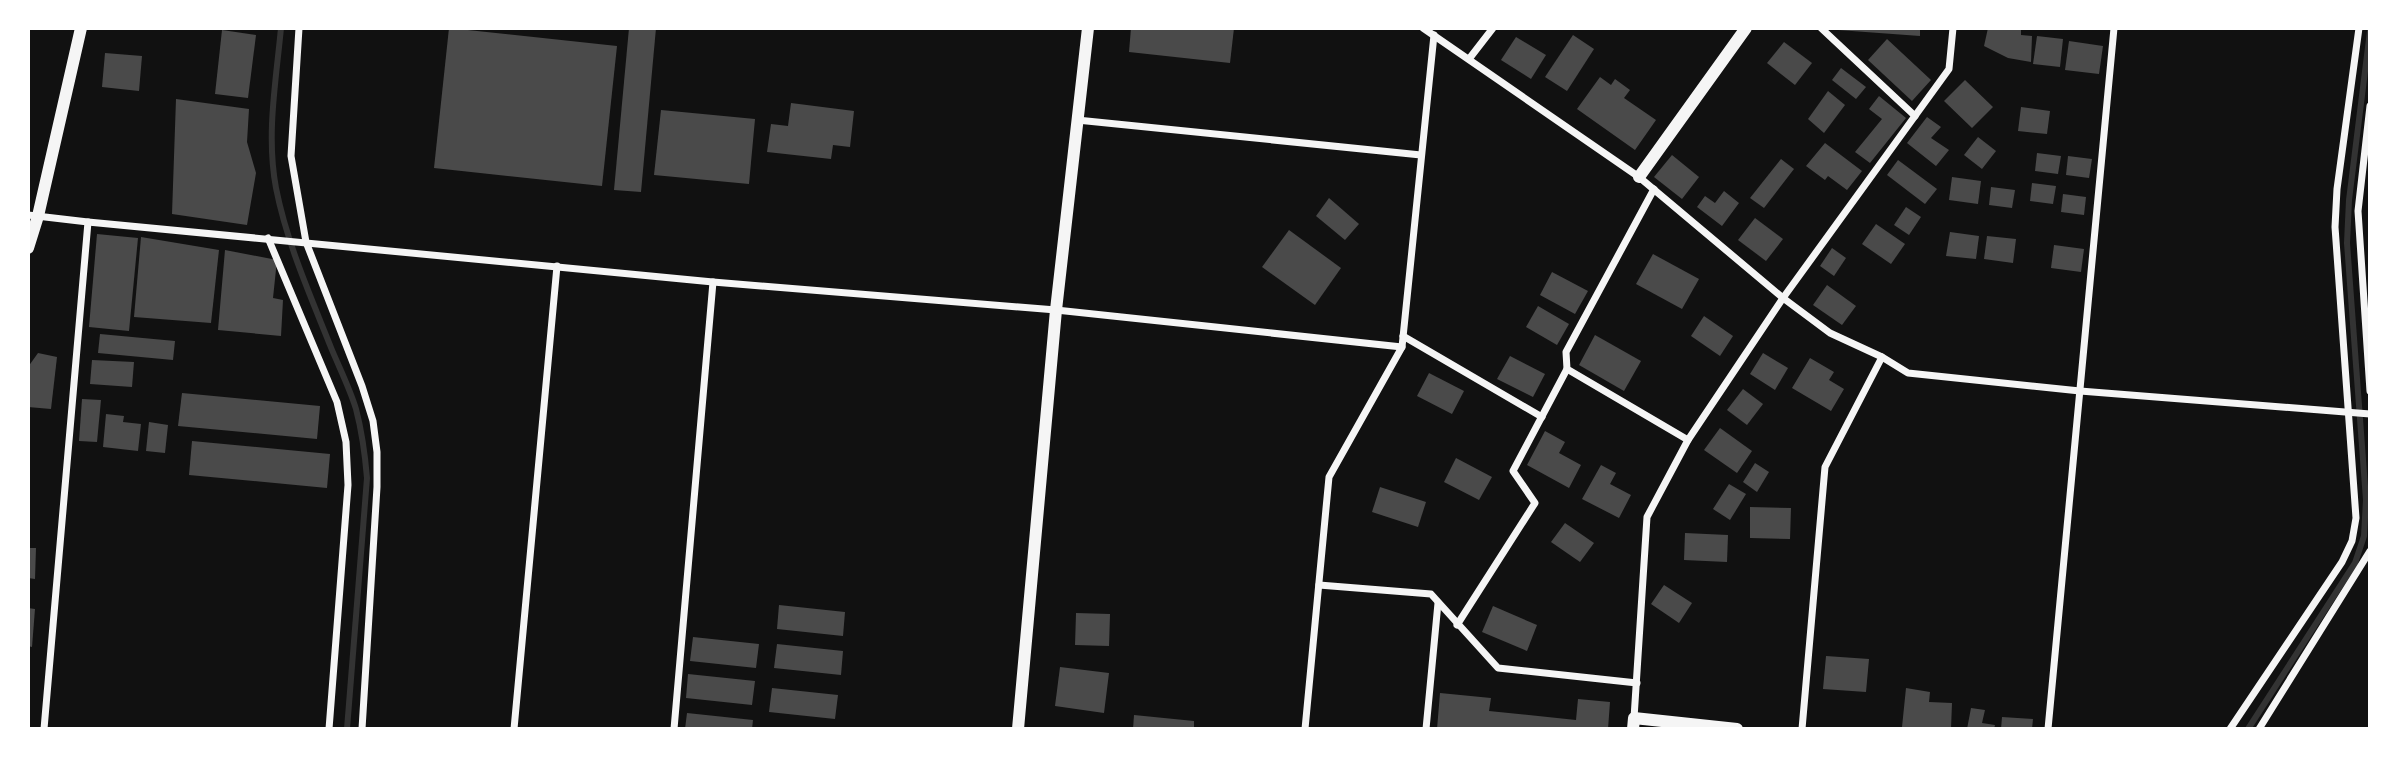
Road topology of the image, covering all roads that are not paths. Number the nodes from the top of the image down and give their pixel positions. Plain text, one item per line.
1 (81, 28) edge
2 (299, 28) edge
3 (1088, 28) edge
4 (1423, 28) edge
5 (1493, 28) edge
6 (1746, 28) edge
7 (1821, 28) edge
8 (1953, 28) edge
9 (2113, 28) edge
10 (2359, 28) edge
11 (1434, 35) junction
12 (1469, 59) junction
13 (2370, 106) edge
14 (1915, 116) junction
15 (1077, 120) junction
16 (1421, 155) junction
17 (1639, 177) junction
18 (1654, 190) junction
19 (33, 215) edge
20 (88, 222) junction
21 (268, 239) junction
22 (306, 242) junction
23 (28, 248) edge
24 (557, 267) junction
25 (713, 282) junction
26 (1783, 298) junction
27 (1056, 310) junction
28 (1404, 336) junction
29 (1402, 347) junction
30 (1882, 357) junction
31 (1567, 369) junction
32 (2080, 390) junction
33 (2370, 391) edge
34 (2349, 412) junction
35 (2370, 414) edge
36 (1542, 416) junction
37 (1688, 440) junction
38 (2370, 551) edge
39 (1319, 585) junction
40 (1438, 603) junction
41 (1457, 625) junction
42 (1636, 683) junction
43 (1634, 723) edge
44 (44, 729) edge
45 (329, 729) edge
46 (362, 729) edge
47 (514, 729) edge
48 (674, 729) edge
49 (1018, 729) edge
50 (1306, 729) edge
51 (1426, 729) edge
52 (1737, 729) edge
53 (1802, 729) edge
54 (2048, 729) edge
55 (2230, 729) edge
56 (2259, 729) edge

1 - 19 street
2 - 22 street
3 - 15 street
4 - 11 street
5 - 12 street
6 - 17 street
7 - 14 street
8 - 14 street
9 - 32 street
10 - 34 street
11 - 12 street
11 - 16 street
12 - 17 street
13 - 33 street
14 - 26 street
15 - 16 street
15 - 27 street
16 - 28 street
17 - 18 street
18 - 26 street
18 - 31 street
19 - 20 street
19 - 23 street
20 - 21 street
20 - 44 street
21 - 22 street
21 - 45 street
22 - 24 street
22 - 46 street
24 - 25 street
24 - 47 street
25 - 27 street
25 - 48 street
26 - 30 street
26 - 37 street
27 - 29 street
27 - 49 street
28 - 29 street
28 - 36 street
29 - 39 street
30 - 32 street
30 - 53 street
31 - 36 street
31 - 37 street
32 - 34 street
32 - 54 street
34 - 35 street
34 - 55 street
36 - 41 street
37 - 42 street
38 - 56 street
39 - 40 street
39 - 50 street
40 - 41 street
40 - 51 street
41 - 42 street
42 - 43 street
43 - 52 street

